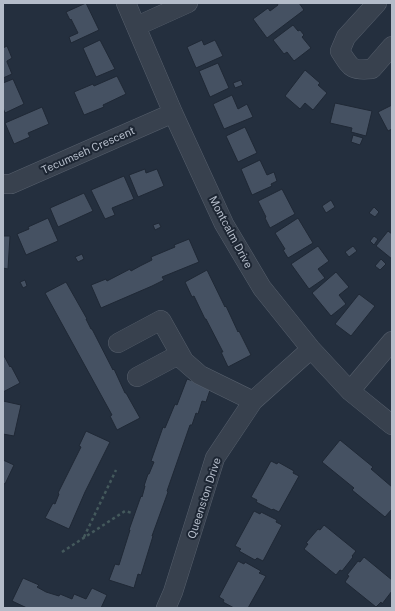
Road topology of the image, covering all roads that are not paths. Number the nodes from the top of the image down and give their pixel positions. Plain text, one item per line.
1 (126, 3) edge
2 (188, 3) edge
3 (372, 5) edge
4 (137, 26) junction
5 (392, 46) edge
6 (173, 113) junction
7 (3, 184) edge
8 (392, 341) edge
9 (118, 343) dead end
10 (311, 349) junction
11 (180, 354) junction
12 (137, 377) dead end
13 (350, 391) junction
14 (253, 401) junction
15 (392, 425) edge
16 (166, 608) edge

1 - 4 street, Montcalm Drive
2 - 4 street
3 - 5 street
4 - 6 street, Montcalm Drive
6 - 7 street, Tecumseh Crescent
6 - 10 street, Montcalm Drive
8 - 13 street
9 - 11 street
10 - 13 street, Montcalm Drive
10 - 14 street, Queenston Drive
11 - 12 street
11 - 14 street
13 - 15 street, Montcalm Drive
14 - 16 street, Queenston Drive

